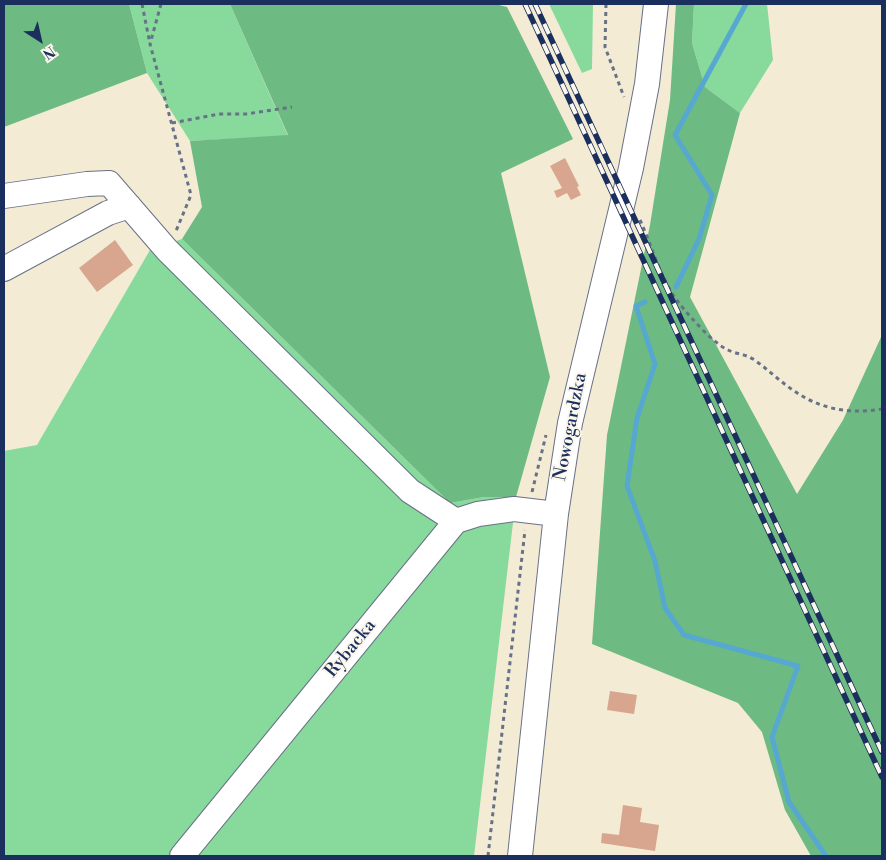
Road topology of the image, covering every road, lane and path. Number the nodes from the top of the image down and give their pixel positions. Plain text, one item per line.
1 (142, 4) edge
2 (161, 4) edge
3 (606, 4) edge
4 (656, 4) edge
5 (150, 44) junction
6 (626, 101) dead end
7 (292, 107) dead end
8 (171, 123) junction
9 (625, 192) junction
10 (4, 196) edge
11 (129, 206) junction
12 (168, 250) junction
13 (4, 269) edge
14 (882, 409) edge
15 (556, 514) junction
16 (456, 521) junction
17 (182, 856) edge
18 (520, 856) edge

1 - 5 path
2 - 5 path
3 - 6 path
4 - 9 street, Nowogardzka
5 - 8 path
7 - 8 path
8 - 12 path
9 - 14 path
9 - 15 street, Nowogardzka
10 - 11 street
11 - 12 street
11 - 13 street
12 - 16 street
15 - 16 street
15 - 18 street, Nowogardzka
16 - 17 street, Rybacka

